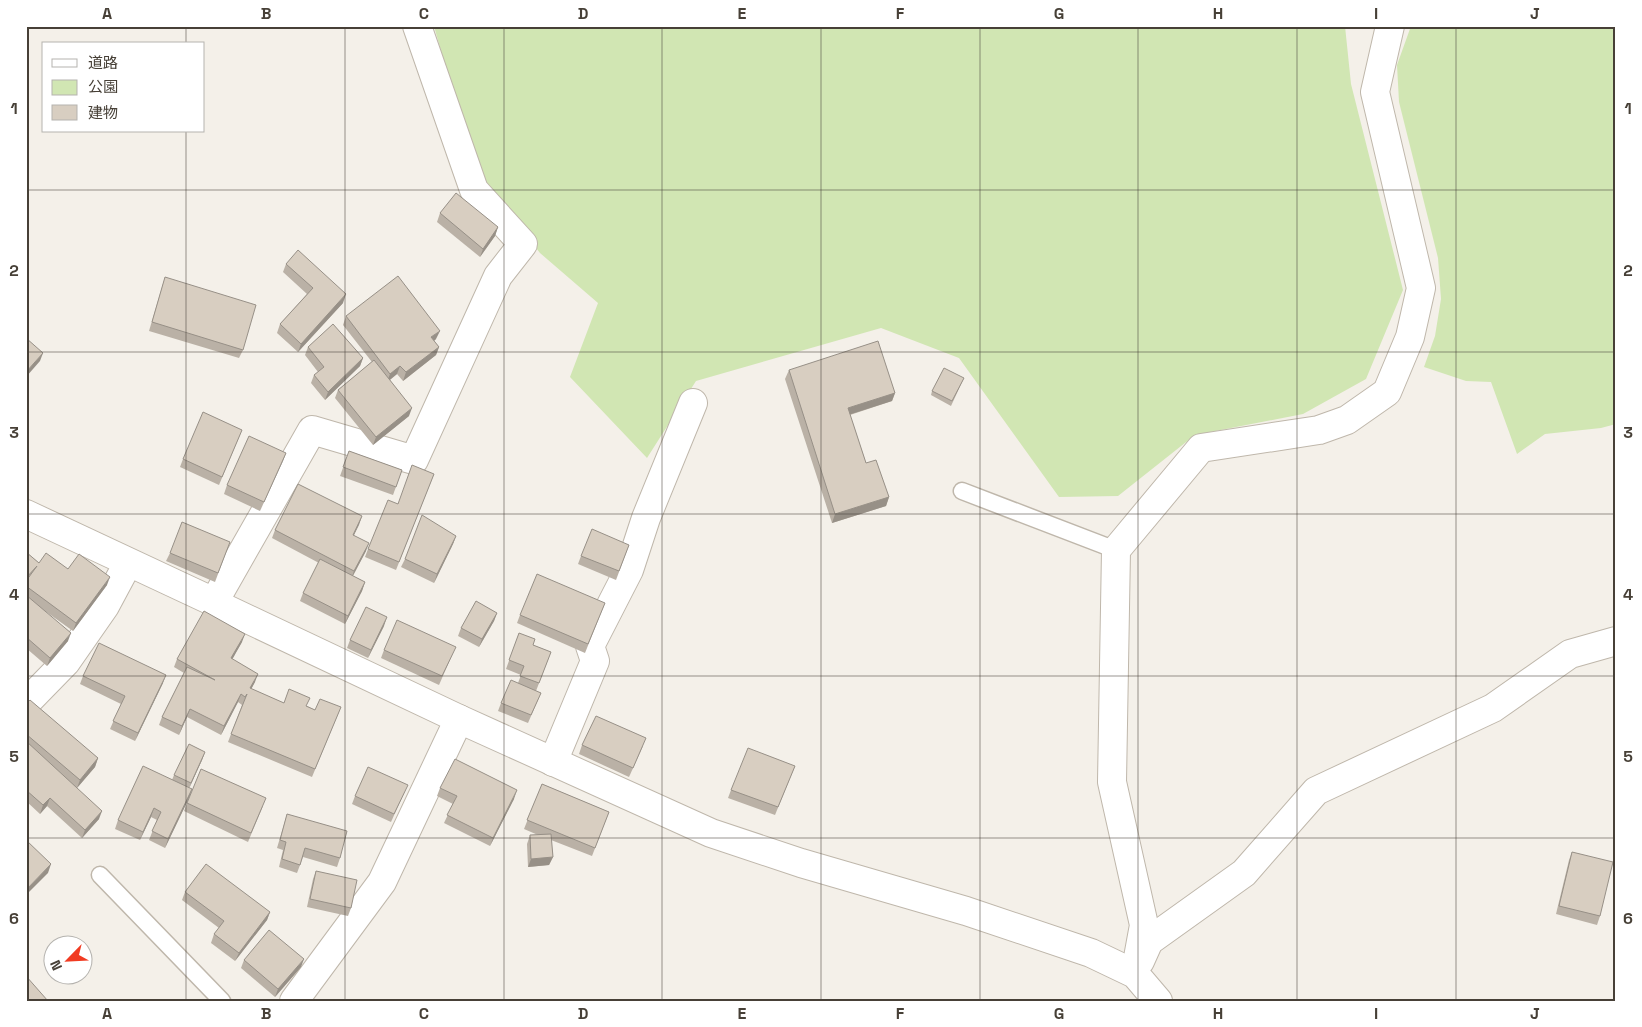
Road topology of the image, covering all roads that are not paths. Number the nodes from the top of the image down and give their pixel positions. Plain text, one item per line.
1 (417, 26) edge
2 (1390, 26) edge
3 (693, 403) dead end
4 (962, 492) dead end
5 (26, 514) edge
6 (1116, 550) junction
7 (128, 562) junction
8 (214, 602) junction
9 (1616, 641) edge
10 (26, 703) edge
11 (459, 719) junction
12 (553, 762) junction
13 (100, 876) dead end
14 (1134, 974) junction
15 (222, 1001) edge
16 (294, 1001) edge
17 (1158, 1001) edge

1 - 8 street
2 - 6 street
3 - 12 street
4 - 6 lane
5 - 7 street
6 - 14 street
7 - 8 street
7 - 10 street
8 - 11 street
9 - 14 street
11 - 12 street
11 - 16 street
12 - 14 street
13 - 15 lane
14 - 17 street

